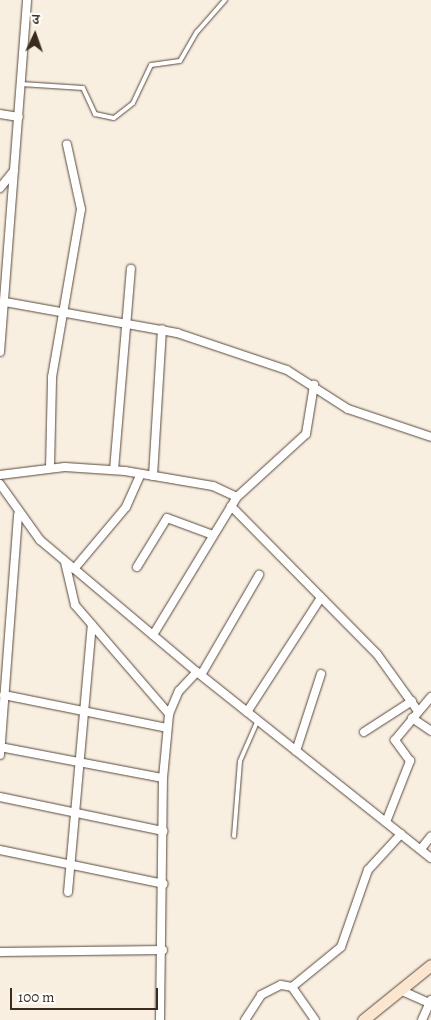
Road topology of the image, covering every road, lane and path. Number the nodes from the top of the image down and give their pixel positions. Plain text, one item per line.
1 (27, 0) edge
2 (225, 0) edge
3 (21, 84) junction
4 (0, 114) edge
5 (18, 117) junction
6 (67, 145) dead end
7 (15, 170) junction
8 (0, 188) edge
9 (132, 269) dead end
10 (5, 302) junction
11 (61, 312) junction
12 (126, 323) junction
13 (162, 329) junction
14 (0, 350) edge
15 (314, 385) junction
16 (431, 437) edge
17 (50, 468) junction
18 (114, 470) junction
19 (141, 474) junction
20 (0, 475) edge
21 (153, 476) junction
22 (0, 484) edge
23 (236, 498) junction
24 (231, 506) junction
25 (18, 515) junction
26 (213, 535) junction
27 (65, 562) junction
28 (137, 567) dead end
29 (74, 569) junction
30 (259, 575) dead end
31 (320, 599) junction
32 (92, 625) junction
33 (153, 635) junction
34 (199, 674) junction
35 (321, 674) dead end
36 (4, 695) junction
37 (431, 697) edge
38 (412, 701) junction
39 (84, 710) junction
40 (418, 711) junction
41 (248, 712) junction
42 (169, 714) junction
43 (412, 718) junction
44 (258, 720) junction
45 (168, 728) junction
46 (431, 731) edge
47 (364, 732) dead end
48 (0, 750) edge
49 (296, 751) junction
50 (79, 763) junction
51 (163, 778) junction
52 (0, 797) edge
53 (75, 812) junction
54 (386, 822) junction
55 (163, 831) junction
56 (401, 834) junction
57 (234, 836) dead end
58 (431, 836) edge
59 (0, 850) edge
60 (421, 850) junction
61 (431, 858) edge
62 (70, 865) junction
63 (164, 884) junction
64 (68, 892) dead end
65 (163, 950) junction
66 (0, 952) edge
67 (431, 965) edge
68 (292, 988) junction
69 (400, 990) junction
70 (431, 1002) edge
71 (160, 1020) edge
72 (246, 1020) edge
73 (315, 1020) edge
74 (363, 1020) edge
75 (422, 1020) edge

1 - 3 street
2 - 3 lane
3 - 5 street
4 - 5 street
5 - 7 street
6 - 11 street
7 - 8 street
7 - 10 street
9 - 12 street
10 - 11 street
10 - 14 street
11 - 12 street
11 - 17 street
12 - 13 street
12 - 18 street
13 - 15 street
13 - 21 street
15 - 16 street
15 - 23 street
17 - 18 street
17 - 20 street
18 - 19 street
19 - 21 street
19 - 29 street
21 - 23 street
22 - 25 street
23 - 24 street
24 - 26 street
24 - 31 street
25 - 27 street
25 - 36 street
26 - 28 street
26 - 33 street
27 - 29 street
27 - 32 street
29 - 33 street
30 - 34 street
31 - 38 street
31 - 41 street
32 - 39 street
32 - 42 street
33 - 34 street
34 - 41 street
34 - 42 street
35 - 49 street
36 - 39 street
36 - 48 street
37 - 40 street
38 - 40 street
38 - 47 street
39 - 45 street
39 - 50 street
40 - 43 street
41 - 44 street
42 - 45 street
43 - 46 street
43 - 54 street
44 - 49 street
44 - 57 lane
45 - 51 street
48 - 50 street
49 - 54 street
50 - 51 street
50 - 53 street
51 - 55 street
52 - 53 street
53 - 55 street
53 - 62 street
54 - 56 street
55 - 63 street
56 - 60 street
56 - 68 street
58 - 60 street
59 - 62 street
60 - 61 street
62 - 63 street
62 - 64 street
63 - 65 street
65 - 66 street
65 - 71 street
67 - 69 street
68 - 72 street
68 - 73 street
69 - 70 street
69 - 74 street
70 - 75 street

